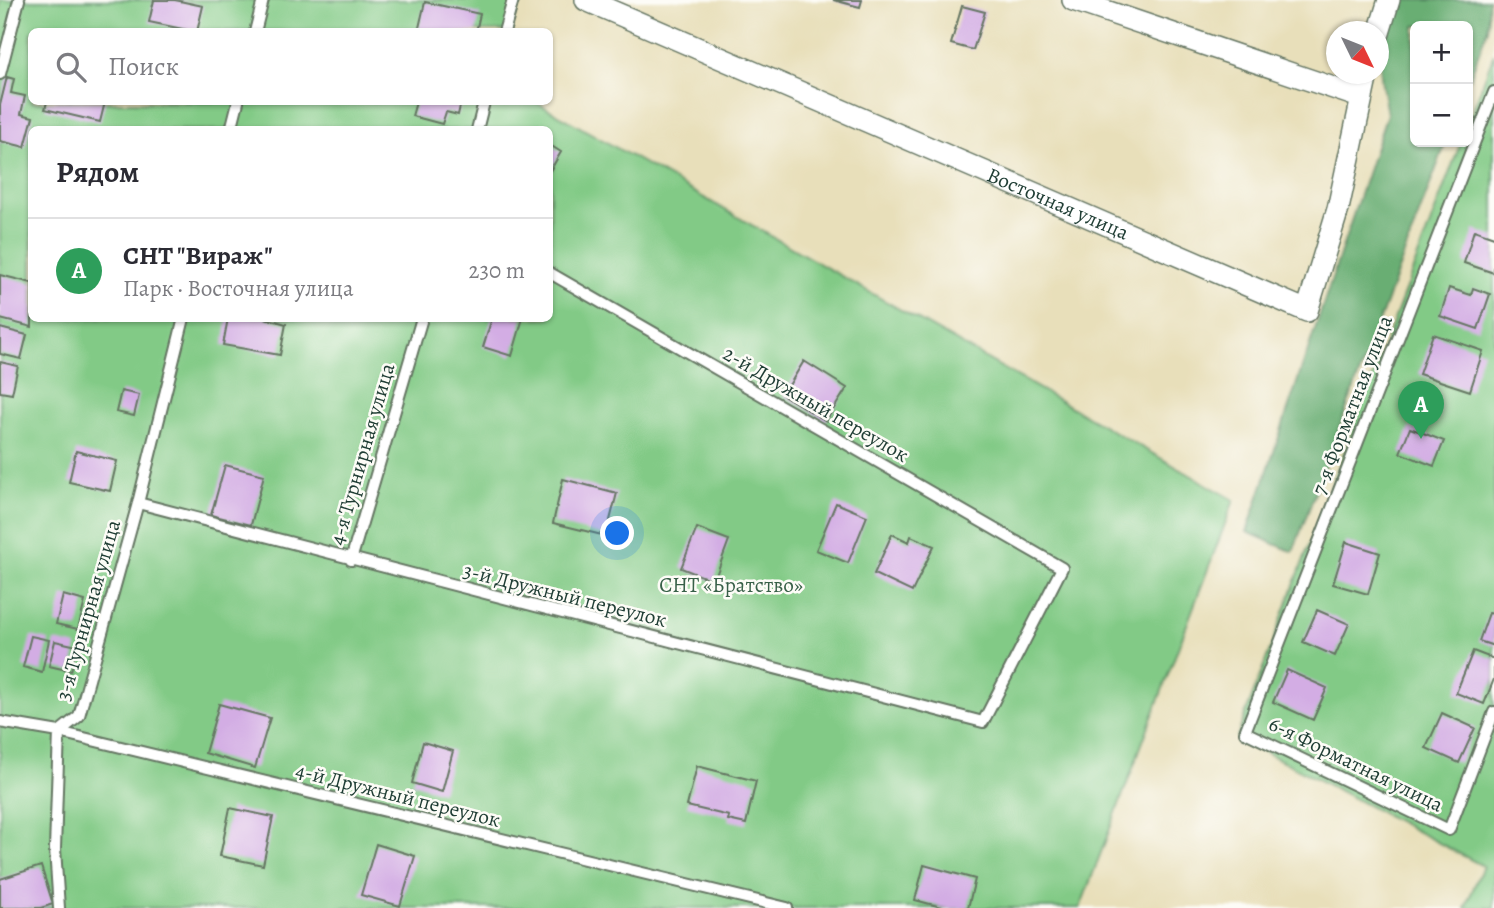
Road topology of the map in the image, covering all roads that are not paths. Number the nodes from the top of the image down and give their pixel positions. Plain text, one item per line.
1 (19, 0) edge
2 (263, 0) edge
3 (513, 0) edge
4 (586, 0) edge
5 (1073, 0) edge
6 (1389, 0) edge
7 (1383, 21) edge
8 (256, 28) edge
9 (505, 28) edge
10 (0, 74) edge
11 (1364, 84) edge
12 (1494, 92) edge
13 (1360, 97) junction
14 (237, 105) edge
15 (483, 105) edge
16 (232, 126) edge
17 (478, 126) edge
18 (553, 276) edge
19 (183, 322) edge
20 (421, 322) edge
21 (138, 503) junction
22 (351, 560) junction
23 (1494, 712) edge
24 (0, 722) edge
25 (983, 722) joint
26 (1245, 732) joint
27 (59, 733) junction
28 (59, 908) edge
29 (787, 908) edge

1 - 10 lane
2 - 8 lane
3 - 9 lane
4 - 13 street, Восточная улица
5 - 13 street
6 - 7 street
11 - 13 street, Восточная улица
12 - 26 lane, 7-я Форматная улица
14 - 16 lane
15 - 17 lane
18 - 25 lane, 2-й Дружный переулок
19 - 21 lane, 3-я Турнирная улица
20 - 22 lane, 4-я Турнирная улица
21 - 22 lane, 3-й Дружный переулок
21 - 27 lane, 3-я Турнирная улица
22 - 25 lane, 3-й Дружный переулок
23 - 26 lane, 6-я Форматная улица
24 - 27 lane, 4-й Дружный переулок
27 - 28 lane
27 - 29 lane, 4-й Дружный переулок

